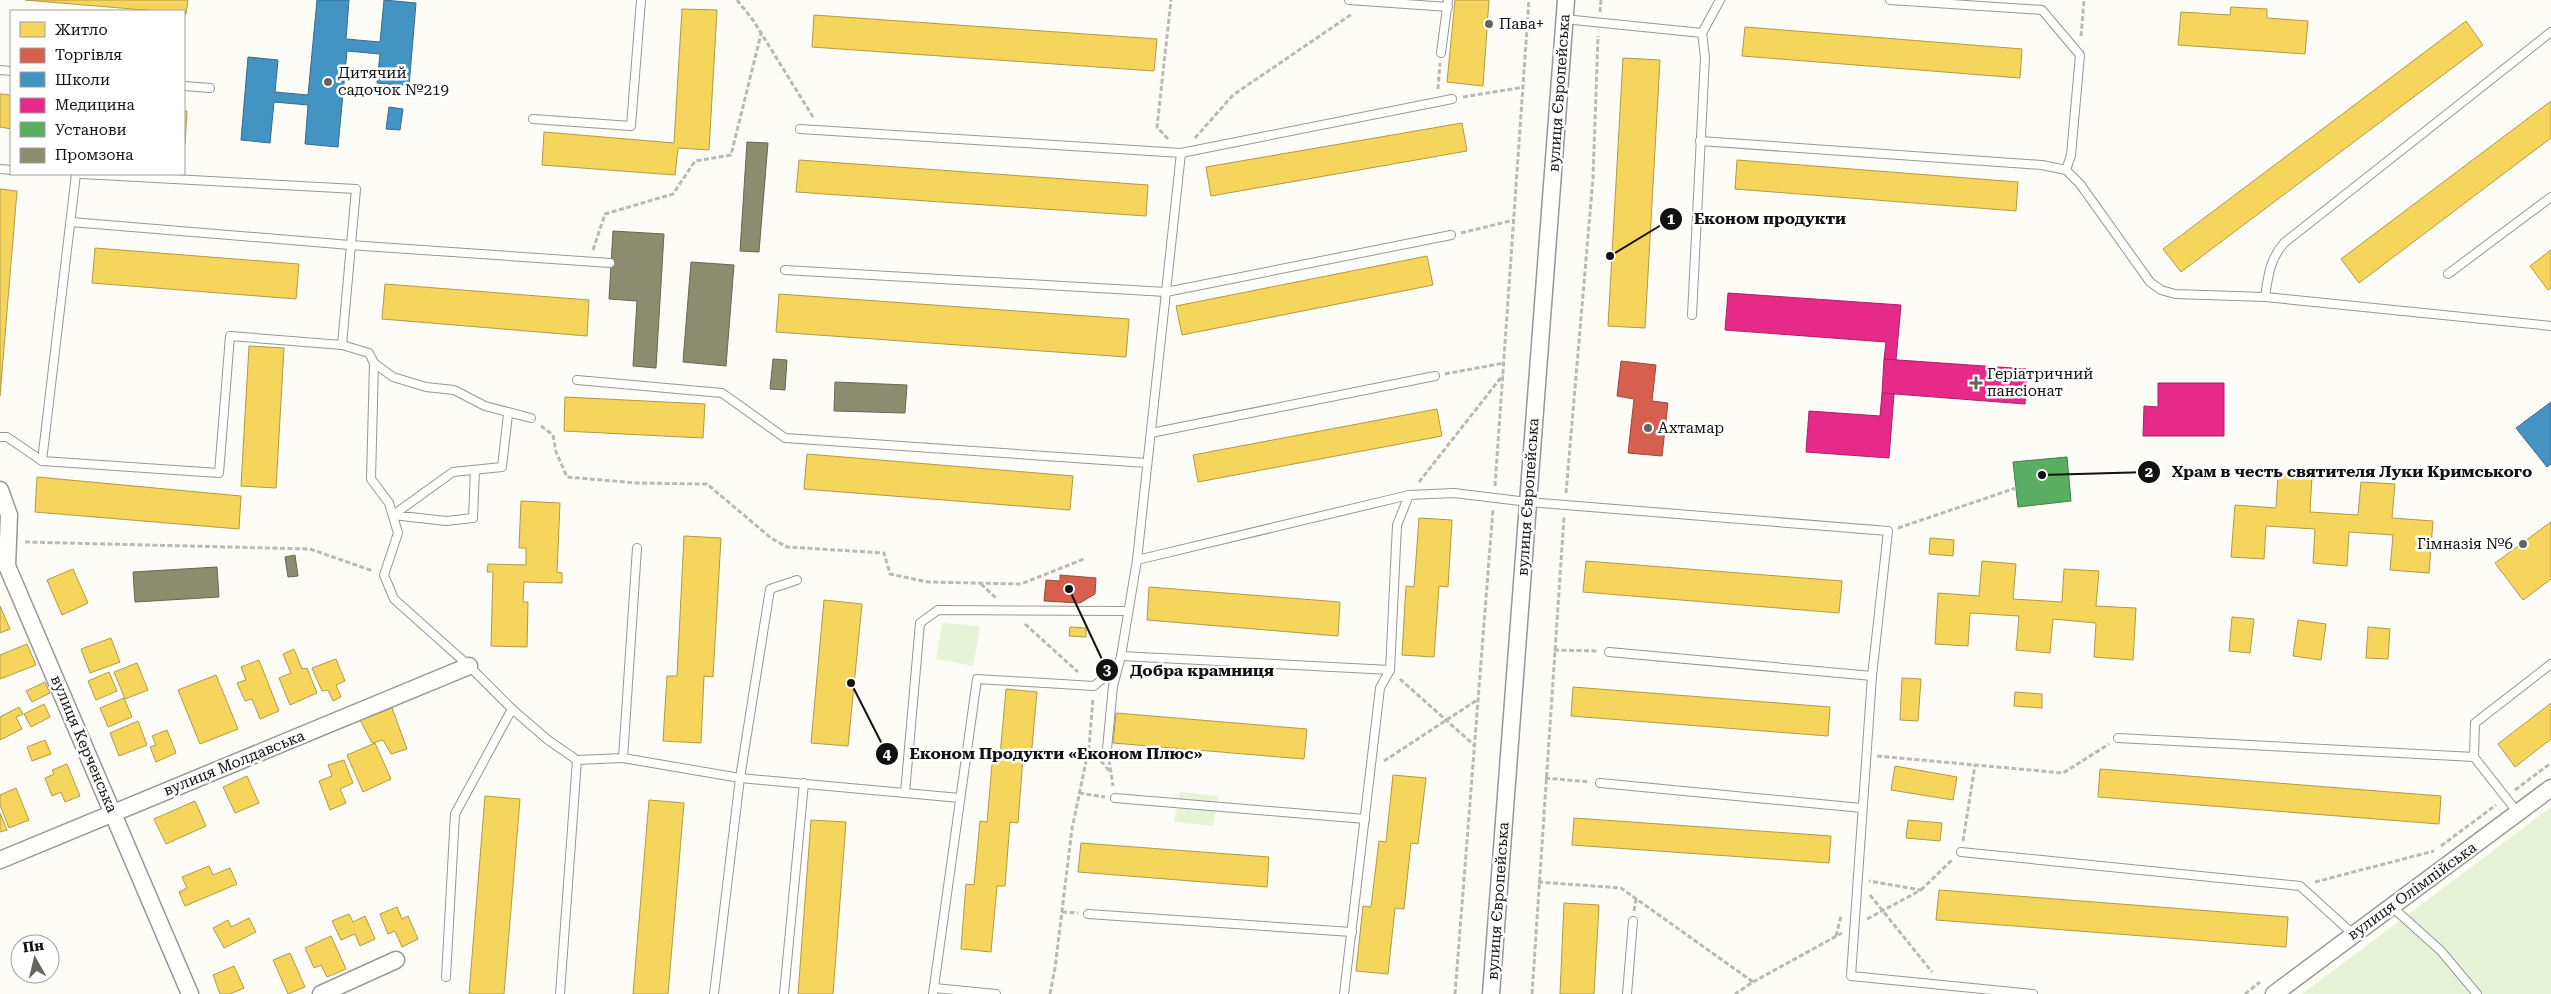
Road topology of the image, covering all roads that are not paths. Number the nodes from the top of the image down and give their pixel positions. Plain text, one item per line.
1 (641, 0) edge
2 (1349, 0) edge
3 (1566, 0) edge
4 (1720, 0) edge
5 (1890, 0) edge
6 (1448, 4) edge
7 (1564, 19) junction
8 (2551, 32) edge
9 (1702, 33) junction
10 (1441, 53) road end
11 (185, 86) edge
12 (210, 88) dead end
13 (1452, 99) road end
14 (533, 119) dead end
15 (800, 129) dead end
16 (1700, 141) junction
17 (1181, 153) junction
18 (2066, 170) junction
19 (76, 175) edge
20 (100, 175) edge
21 (2551, 197) edge
22 (71, 222) junction
23 (1451, 235) road end
24 (350, 245) junction
25 (610, 263) dead end
26 (785, 270) dead end
27 (2448, 274) dead end
28 (1166, 292) junction
29 (2265, 297) junction
30 (1692, 315) dead end
31 (2551, 326) edge
32 (342, 345) junction
33 (374, 363) junction
34 (1435, 376) road end
35 (577, 380) dead end
36 (508, 414) junction
37 (531, 418) road end
38 (1151, 433) junction
39 (0, 437) edge
40 (42, 461) junction
41 (1147, 463) junction
42 (475, 470) junction
43 (0, 490) edge
44 (1409, 495) junction
45 (1528, 502) junction
46 (393, 515) junction
47 (637, 548) dead end
48 (1137, 560) junction
49 (4, 567) edge
50 (797, 580) dead end
51 (1127, 611) junction
52 (1609, 652) road end
53 (1121, 656) junction
54 (2551, 664) edge
55 (469, 666) junction
56 (1118, 666) junction
57 (1390, 670) junction
58 (1872, 676) junction
59 (512, 709) junction
60 (2118, 738) road end
61 (1107, 749) road end
62 (2474, 757) junction
63 (623, 758) junction
64 (577, 760) junction
65 (740, 778) junction
66 (804, 783) junction
67 (1600, 784) road end
68 (2551, 788) edge
69 (904, 793) junction
70 (960, 798) junction
71 (1116, 798) road end
72 (1862, 808) junction
73 (114, 813) junction
74 (2518, 813) junction
75 (1365, 819) junction
76 (1961, 852) road end
77 (0, 860) edge
78 (2391, 906) junction
79 (1088, 914) dead end
80 (1632, 921) dead end
81 (1352, 932) junction
82 (2353, 934) junction
83 (396, 960) dead end
84 (446, 977) dead end
85 (933, 991) edge
86 (190, 994) edge
87 (321, 994) edge
88 (560, 994) edge
89 (714, 994) edge
90 (784, 994) edge
91 (996, 994) edge
92 (1344, 994) edge
93 (1491, 994) edge
94 (1627, 994) edge
95 (2033, 994) edge
96 (2274, 994) edge
97 (2477, 994) edge

1 - 14 lane
2 - 6 lane
3 - 7 street, вулиця Європейська
4 - 9 lane
5 - 18 lane
6 - 10 lane
7 - 9 lane
7 - 45 street, вулиця Європейська
8 - 29 lane
9 - 16 lane
11 - 12 lane
13 - 17 lane
15 - 17 lane
16 - 18 lane
16 - 30 lane
17 - 28 lane
18 - 29 lane
19 - 22 lane
20 - 24 lane
21 - 27 lane
22 - 24 lane
22 - 40 lane
23 - 28 lane
24 - 25 lane
24 - 32 lane
26 - 28 lane
28 - 38 lane
29 - 31 lane
32 - 33 lane
32 - 40 lane
33 - 36 lane
33 - 46 lane
34 - 38 lane
35 - 41 lane
36 - 37 lane
36 - 42 lane
38 - 41 lane
39 - 40 lane
41 - 48 lane
42 - 46 lane
42 - 46 lane
43 - 49 street, вулиця Керченська
44 - 45 lane
44 - 48 lane
44 - 57 lane
45 - 58 lane
45 - 93 street, вулиця Європейська
46 - 55 lane
47 - 63 lane
48 - 51 lane
49 - 73 street, вулиця Керченська
50 - 65 lane
51 - 53 lane
51 - 69 lane
52 - 58 lane
53 - 56 lane
53 - 57 lane
54 - 62 lane
55 - 59 lane
55 - 73 street, вулиця Молдавська
56 - 61 lane
56 - 70 lane
57 - 75 lane
58 - 72 lane
59 - 64 lane
59 - 84 lane
60 - 62 lane
62 - 74 lane
63 - 64 lane
63 - 65 lane
64 - 88 lane
65 - 66 lane
65 - 89 lane
66 - 69 lane
66 - 90 lane
67 - 72 lane
68 - 74 street, вулиця Олімпійська
69 - 70 lane
70 - 85 lane
71 - 75 lane
72 - 95 lane
73 - 77 street, вулиця Молдавська
73 - 86 street, вулиця Керченська
74 - 78 street, вулиця Олімпійська
75 - 81 lane
76 - 82 lane
78 - 82 street, вулиця Олімпійська
78 - 97 lane
79 - 81 lane
80 - 94 lane
81 - 92 lane
82 - 96 street, вулиця Олімпійська
83 - 87 street
85 - 91 lane

